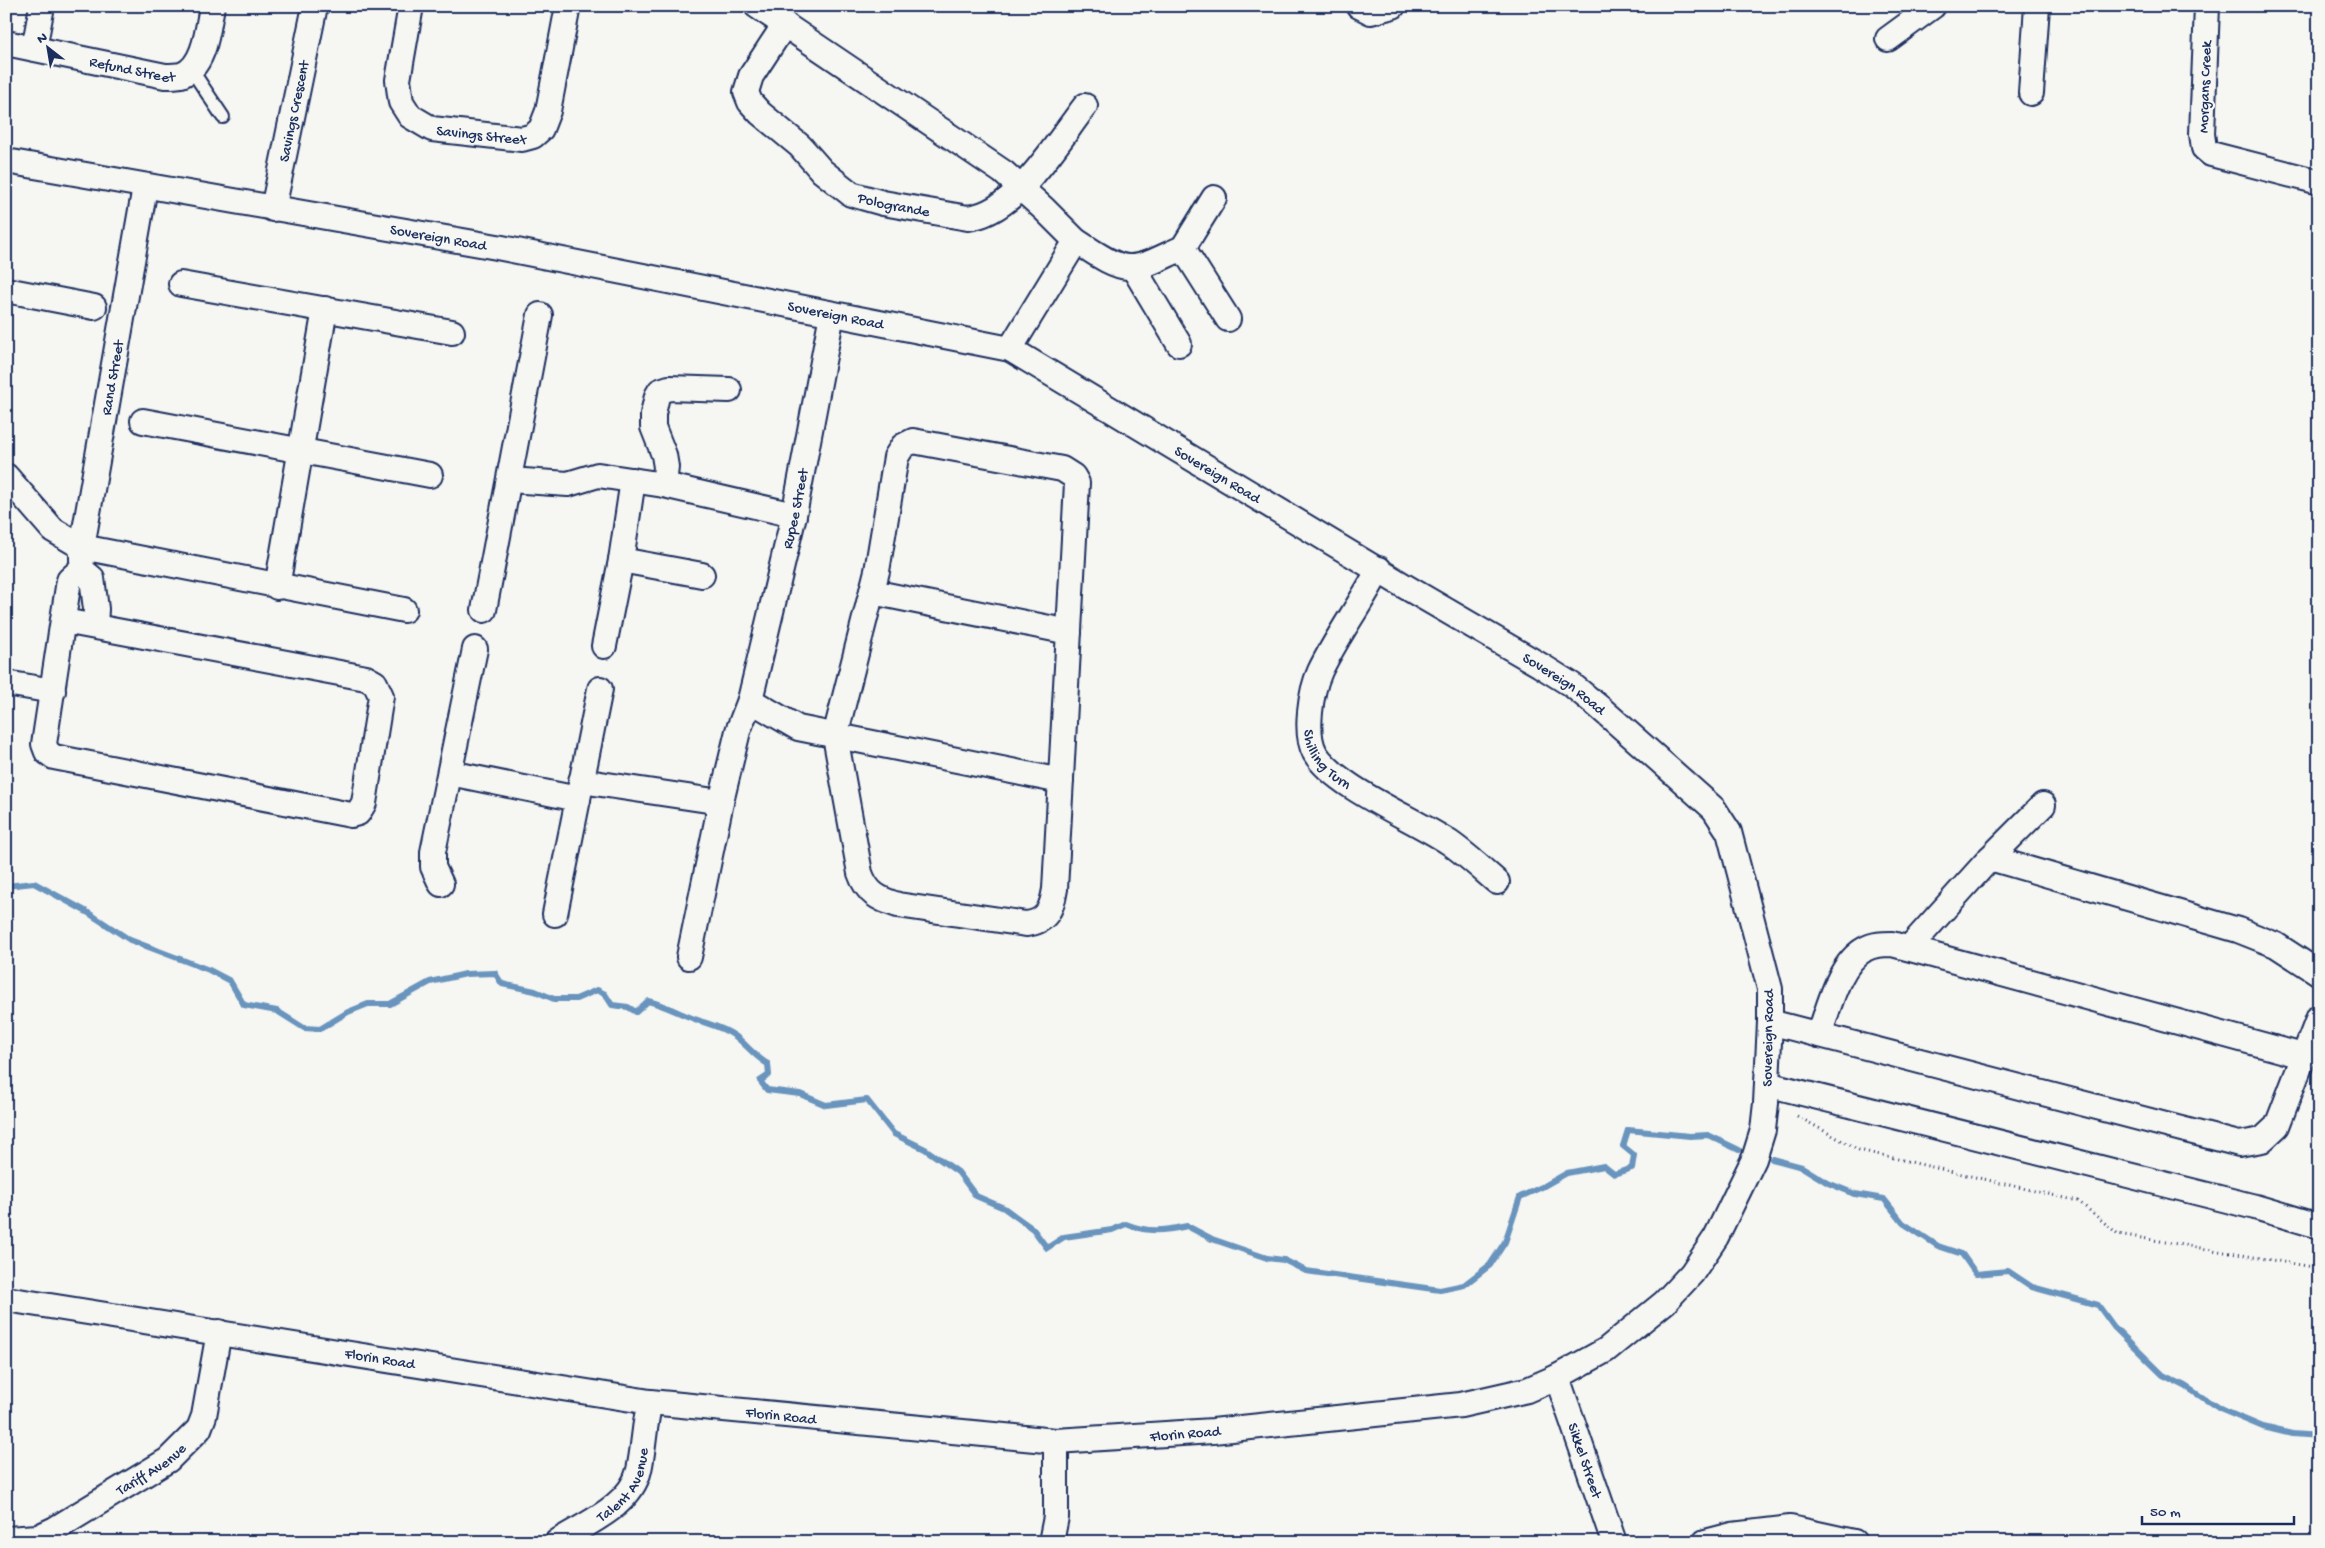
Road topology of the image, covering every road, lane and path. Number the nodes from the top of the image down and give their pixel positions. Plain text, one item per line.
1 (42, 6) edge
2 (212, 6) edge
3 (411, 6) edge
4 (568, 6) edge
5 (757, 6) edge
6 (1360, 6) edge
7 (1393, 6) edge
8 (1933, 6) edge
9 (2037, 6) edge
10 (2207, 6) edge
11 (313, 8) edge
12 (785, 24) junction
13 (1888, 39) dead end
14 (6, 43) edge
15 (34, 49) junction
16 (192, 69) junction
17 (2031, 92) dead end
18 (1084, 106) dead end
19 (223, 116) dead end
20 (6, 161) edge
21 (2319, 182) edge
22 (145, 187) junction
23 (1022, 188) junction
24 (1214, 198) dead end
25 (273, 209) junction
26 (1076, 241) junction
27 (1183, 248) junction
28 (1133, 267) junction
29 (181, 284) dead end
30 (6, 290) edge
31 (94, 307) dead end
32 (325, 309) junction
33 (832, 314) junction
34 (540, 315) dead end
35 (1228, 319) dead end
36 (452, 332) dead end
37 (1179, 344) dead end
38 (1010, 349) junction
39 (729, 390) dead end
40 (143, 421) dead end
41 (300, 450) junction
42 (430, 475) dead end
43 (6, 476) edge
44 (509, 480) junction
45 (633, 480) junction
46 (664, 485) junction
47 (794, 514) junction
48 (82, 558) junction
49 (621, 560) junction
50 (1379, 569) junction
51 (702, 575) dead end
52 (277, 587) junction
53 (872, 592) junction
54 (404, 610) dead end
55 (484, 610) dead end
56 (64, 621) junction
57 (95, 626) junction
58 (1069, 632) junction
59 (604, 646) dead end
60 (475, 649) dead end
61 (6, 683) edge
62 (600, 688) dead end
63 (53, 691) junction
64 (750, 700) junction
65 (835, 736) junction
66 (450, 773) junction
67 (1061, 780) junction
68 (580, 790) junction
69 (721, 802) junction
70 (2043, 805) dead end
71 (1990, 858) junction
72 (1497, 882) dead end
73 (441, 884) dead end
74 (554, 914) dead end
75 (1909, 948) junction
76 (689, 957) dead end
77 (2319, 973) edge
78 (2319, 1017) edge
79 (1770, 1022) junction
80 (1819, 1035) junction
81 (2303, 1056) junction
82 (1767, 1093) junction
83 (2319, 1226) edge
84 (2319, 1268) edge
85 (6, 1299) edge
86 (219, 1332) junction
87 (1558, 1377) junction
88 (650, 1402) junction
89 (1056, 1441) junction
90 (6, 1539) edge
91 (38, 1540) edge
92 (557, 1542) edge
93 (1051, 1542) edge
94 (1614, 1542) edge
95 (1706, 1542) edge
96 (1854, 1542) edge

1 - 15 street
2 - 16 street, Refund Street
3 - 4 street, Savings Street
5 - 12 street
6 - 7 street
8 - 13 street
9 - 17 street
10 - 21 street, Morgans Creek
11 - 25 street, Savings Crescent
12 - 23 street
12 - 23 street, Pologrande
14 - 15 street, Refund Street
15 - 16 street, Refund Street
16 - 19 lane
18 - 23 street, Pologrande
20 - 22 street, Sovereign Road
22 - 25 street, Sovereign Road
22 - 48 street, Rand Street
23 - 26 street
24 - 27 street
25 - 33 street, Sovereign Road
26 - 28 street
26 - 38 street
27 - 28 street
27 - 35 street
28 - 37 street
29 - 32 street
30 - 31 street
32 - 36 street
32 - 41 street
33 - 38 street, Sovereign Road
33 - 47 street, Rupee Street
34 - 44 street
38 - 50 street, Sovereign Road
39 - 46 street
40 - 41 street
41 - 42 street
41 - 52 street
43 - 48 street
44 - 45 street
44 - 55 street
45 - 46 street
45 - 49 street
46 - 47 street
47 - 64 street, Rupee Street
48 - 52 street
48 - 56 street
48 - 57 street
49 - 51 street
49 - 59 street
50 - 72 street, Shilling Turn
50 - 79 street, Sovereign Road
52 - 54 street
53 - 58 street
53 - 58 street
53 - 65 street
56 - 57 street
56 - 63 street
57 - 63 street
58 - 67 street
60 - 66 street
61 - 63 street
62 - 68 street
64 - 65 street
64 - 69 street, Rupee Street
65 - 67 street
65 - 67 street
66 - 68 street
66 - 73 street
68 - 69 street
68 - 74 street
69 - 76 street, Rupee Street
70 - 71 street
71 - 75 street
71 - 77 street
75 - 80 street
75 - 81 street
78 - 81 street
79 - 80 street
79 - 82 street, Sovereign Road
80 - 81 street
82 - 83 street
82 - 84 path
82 - 87 street, Sovereign Road
85 - 86 street, Florin Road
86 - 88 street, Florin Road
86 - 91 street, Tariff Avenue
87 - 89 street, Florin Road
87 - 94 street, Sikkel Street
88 - 89 street, Florin Road
88 - 92 street, Talent Avenue
89 - 93 street
90 - 91 street, Tariff Avenue
95 - 96 street

